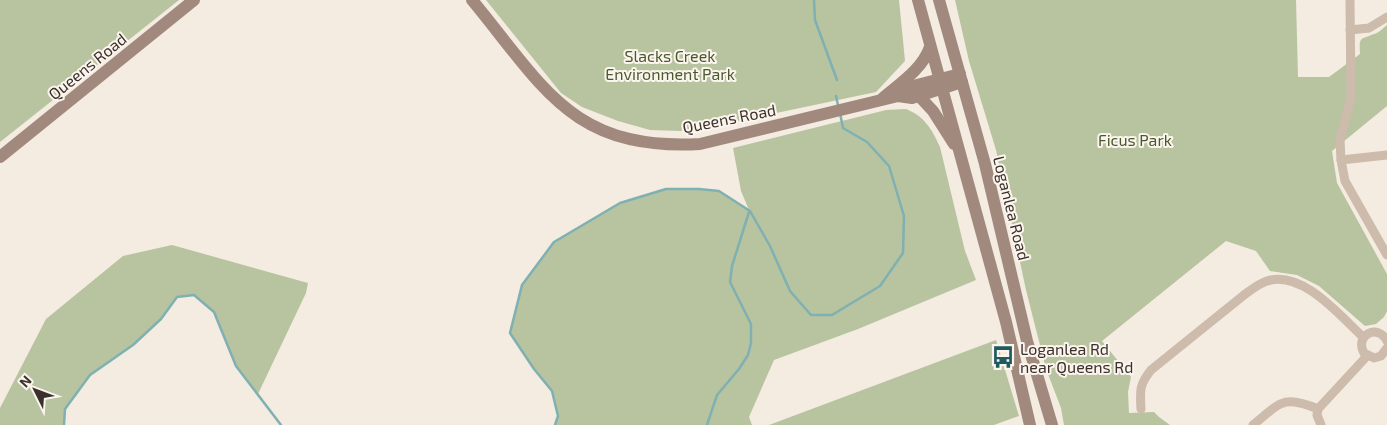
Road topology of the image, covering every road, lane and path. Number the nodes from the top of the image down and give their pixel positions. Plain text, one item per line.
1 (194, 0) edge
2 (472, 0) edge
3 (918, 0) edge
4 (939, 0) edge
5 (1350, 0) edge
6 (1387, 17) edge
7 (1350, 30) junction
8 (930, 47) junction
9 (961, 78) junction
10 (941, 83) junction
11 (898, 96) junction
12 (919, 96) junction
13 (880, 100) junction
14 (1387, 155) edge
15 (0, 157) edge
16 (962, 157) junction
17 (1341, 160) junction
18 (1387, 255) edge
19 (1385, 334) edge
20 (1363, 337) junction
21 (1386, 353) edge
22 (1367, 356) junction
23 (1141, 409) dead end
24 (1318, 409) junction
25 (1030, 425) edge
26 (1052, 425) edge
27 (1253, 425) edge
28 (1321, 425) edge

1 - 15 street, Queens Road
2 - 13 street, Queens Road
3 - 8 street
4 - 9 street, Loganlea Road
5 - 7 street
6 - 7 street
7 - 17 street
8 - 10 street
8 - 13 street
9 - 10 street, Queens Road
9 - 26 street, Loganlea Road
10 - 11 street, Queens Road
10 - 12 street, Queens Road
10 - 16 street
11 - 12 street, Queens Road
11 - 13 street, Queens Road
12 - 16 street
14 - 17 street
16 - 25 street
17 - 18 street
19 - 20 street
20 - 22 street
20 - 23 street
21 - 22 street
22 - 24 street
24 - 27 street
24 - 28 street

